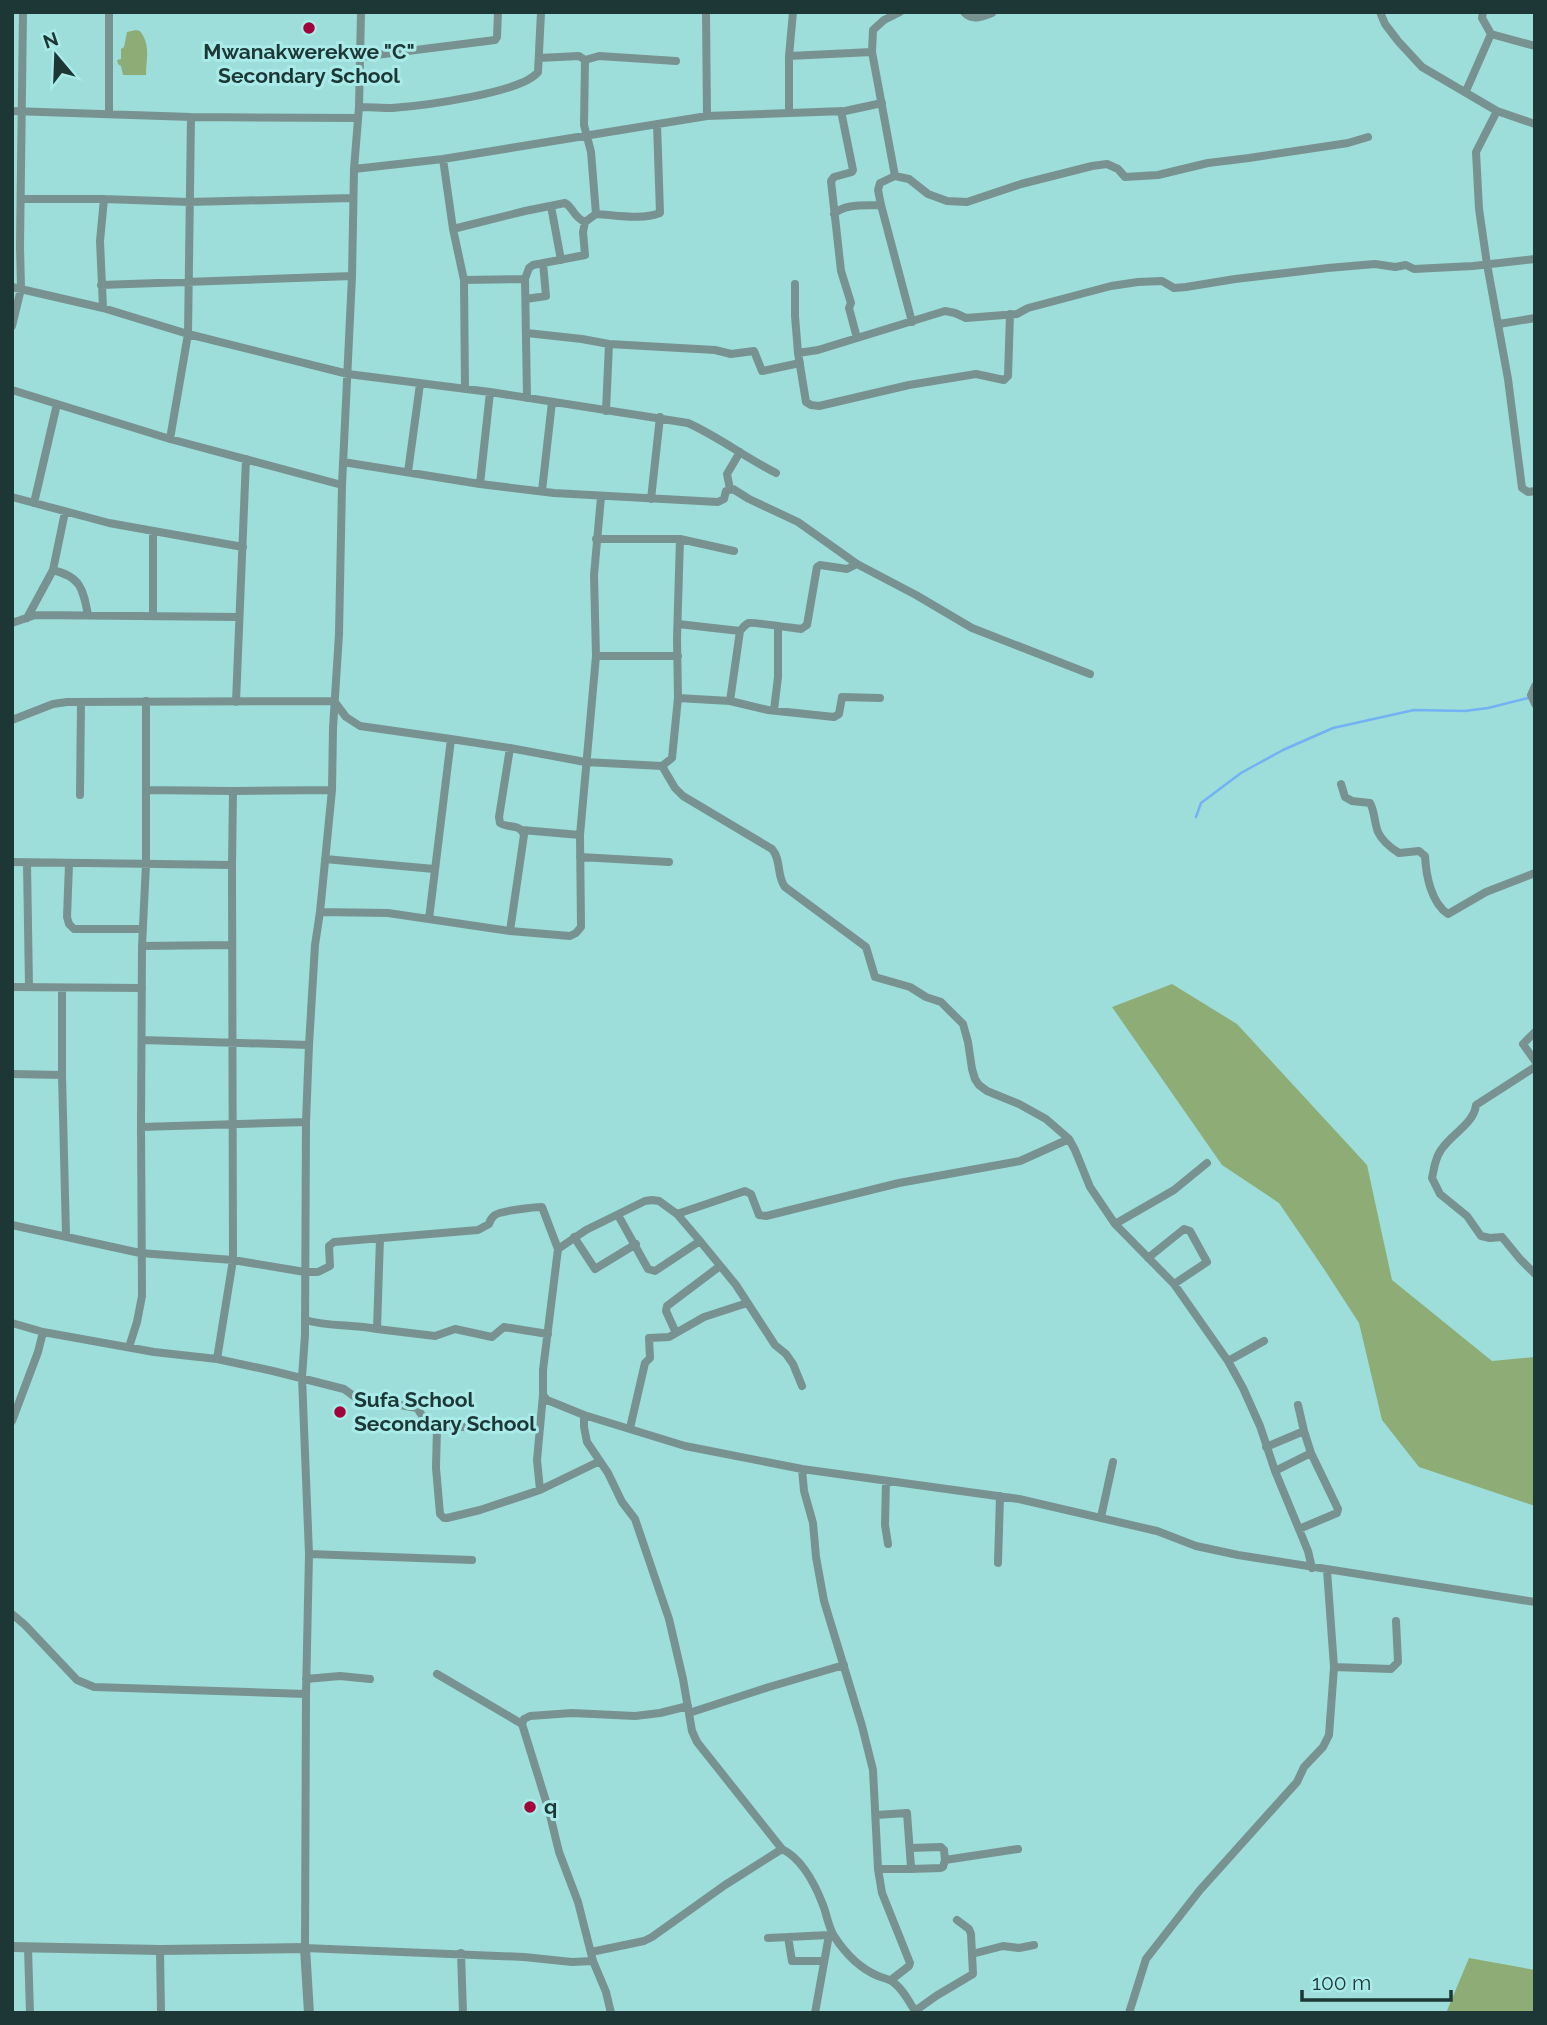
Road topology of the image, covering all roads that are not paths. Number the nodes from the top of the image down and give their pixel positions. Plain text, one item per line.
1 (23, 12) edge
2 (109, 12) edge
3 (362, 12) edge
4 (498, 12) edge
5 (541, 12) edge
6 (706, 12) edge
7 (793, 12) edge
8 (900, 12) edge
9 (964, 12) edge
10 (1380, 12) edge
11 (1483, 12) edge
12 (992, 13) edge
13 (885, 16) edge
14 (1491, 34) junction
15 (1535, 46) edge
16 (872, 52) junction
17 (789, 56) junction
18 (360, 57) junction
19 (539, 58) junction
20 (585, 60) junction
21 (676, 61) dead end
22 (1466, 91) junction
23 (882, 103) junction
24 (359, 107) junction
25 (12, 111) edge
26 (22, 111) junction
27 (841, 111) junction
28 (1497, 111) junction
29 (109, 113) junction
30 (789, 113) junction
31 (707, 116) junction
32 (191, 117) junction
33 (358, 118) junction
34 (657, 124) junction
35 (1535, 124) edge
36 (586, 135) junction
37 (1368, 137) dead end
38 (443, 159) junction
39 (354, 169) junction
40 (895, 176) junction
41 (353, 198) junction
42 (21, 199) junction
43 (104, 199) junction
44 (189, 202) junction
45 (881, 205) junction
46 (551, 206) junction
47 (596, 214) junction
48 (834, 214) junction
49 (585, 222) junction
50 (453, 229) junction
51 (1535, 259) edge
52 (562, 260) junction
53 (543, 264) junction
54 (1487, 264) junction
55 (352, 276) junction
56 (525, 279) junction
57 (464, 280) junction
58 (188, 283) junction
59 (795, 284) dead end
60 (102, 285) junction
61 (16, 288) edge
62 (526, 299) junction
63 (103, 308) junction
64 (1010, 314) junction
65 (1535, 318) edge
66 (912, 322) junction
67 (1499, 324) junction
68 (12, 326) edge
69 (527, 333) junction
70 (188, 334) junction
71 (857, 338) junction
72 (609, 344) junction
73 (798, 353) junction
74 (800, 363) junction
75 (348, 374) junction
76 (420, 384) junction
77 (465, 389) junction
78 (12, 390) edge
79 (490, 392) junction
80 (527, 398) junction
81 (552, 402) junction
82 (57, 404) junction
83 (606, 411) junction
84 (660, 417) junction
85 (170, 439) junction
86 (740, 452) junction
87 (246, 459) junction
88 (343, 462) junction
89 (408, 472) junction
90 (776, 473) dead end
91 (480, 484) junction
92 (342, 485) junction
93 (730, 489) junction
94 (542, 491) junction
95 (1535, 491) edge
96 (12, 497) edge
97 (601, 497) junction
98 (651, 499) junction
99 (34, 503) junction
100 (65, 512) junction
101 (153, 531) junction
102 (596, 539) junction
103 (680, 539) junction
104 (243, 547) junction
105 (734, 551) dead end
106 (857, 564) junction
107 (53, 570) junction
108 (88, 615) junction
109 (153, 615) junction
110 (239, 617) junction
111 (27, 618) junction
112 (12, 623) edge
113 (678, 624) junction
114 (778, 627) junction
115 (740, 631) junction
116 (596, 656) junction
117 (678, 656) junction
118 (1090, 674) dead end
119 (678, 698) junction
120 (880, 698) dead end
121 (146, 701) junction
122 (730, 701) junction
123 (81, 702) junction
124 (236, 702) junction
125 (334, 702) junction
126 (774, 710) junction
127 (14, 716) edge
128 (450, 739) junction
129 (510, 748) junction
130 (585, 762) junction
131 (662, 766) junction
132 (1340, 784) dead end
133 (147, 790) junction
134 (332, 790) junction
135 (233, 791) junction
136 (80, 795) dead end
137 (522, 830) junction
138 (580, 835) junction
139 (580, 857) junction
140 (325, 859) junction
141 (12, 862) edge
142 (669, 862) dead end
143 (27, 863) junction
144 (69, 864) junction
145 (146, 864) junction
146 (232, 865) junction
147 (433, 869) junction
148 (1535, 873) edge
149 (320, 912) junction
150 (429, 919) junction
151 (143, 929) junction
152 (510, 931) junction
153 (231, 944) junction
154 (142, 946) junction
155 (12, 987) edge
156 (29, 987) junction
157 (62, 988) junction
158 (142, 988) junction
159 (1535, 1032) edge
160 (142, 1040) junction
161 (231, 1042) junction
162 (309, 1045) junction
163 (1535, 1061) edge
164 (1535, 1067) edge
165 (12, 1074) edge
166 (62, 1075) junction
167 (306, 1122) junction
168 (231, 1123) junction
169 (141, 1127) junction
170 (1069, 1139) junction
171 (1207, 1163) dead end
172 (677, 1214) junction
173 (618, 1215) junction
174 (1115, 1224) junction
175 (12, 1225) edge
176 (66, 1235) junction
177 (574, 1237) junction
178 (380, 1238) junction
179 (700, 1241) junction
180 (636, 1244) junction
181 (558, 1249) junction
182 (141, 1253) junction
183 (1148, 1258) junction
184 (233, 1260) junction
185 (720, 1266) junction
186 (305, 1272) junction
187 (1535, 1274) edge
188 (1174, 1284) junction
189 (747, 1303) junction
190 (305, 1320) junction
191 (12, 1323) edge
192 (377, 1329) junction
193 (43, 1332) junction
194 (676, 1333) junction
195 (548, 1334) junction
196 (1264, 1341) dead end
197 (129, 1347) junction
198 (217, 1359) junction
199 (1228, 1361) junction
200 (302, 1377) junction
201 (802, 1386) dead end
202 (543, 1395) junction
203 (1298, 1405) dead end
204 (584, 1415) junction
205 (12, 1421) edge
206 (438, 1427) junction
207 (486, 1428) dead end
208 (629, 1428) junction
209 (1304, 1431) junction
210 (1266, 1447) junction
211 (1311, 1452) junction
212 (600, 1461) junction
213 (1113, 1462) dead end
214 (802, 1469) junction
215 (1275, 1471) junction
216 (886, 1481) junction
217 (540, 1490) junction
218 (1000, 1496) junction
219 (1101, 1517) junction
220 (1299, 1529) junction
221 (888, 1544) dead end
222 (309, 1554) junction
223 (472, 1560) dead end
224 (998, 1563) dead end
225 (1312, 1568) junction
226 (1327, 1570) junction
227 (1535, 1602) edge
228 (12, 1614) edge
229 (1396, 1621) dead end
230 (844, 1665) junction
231 (1335, 1667) junction
232 (437, 1674) dead end
233 (306, 1679) junction
234 (370, 1679) dead end
235 (306, 1694) junction
236 (688, 1710) junction
237 (522, 1724) junction
238 (876, 1815) junction
239 (910, 1847) junction
240 (782, 1849) junction
241 (1018, 1849) dead end
242 (945, 1860) junction
243 (877, 1869) junction
244 (910, 1869) junction
245 (957, 1920) dead end
246 (830, 1934) junction
247 (788, 1937) junction
248 (768, 1938) dead end
249 (1034, 1945) dead end
250 (12, 1947) edge
251 (28, 1948) junction
252 (305, 1948) junction
253 (160, 1950) junction
254 (461, 1953) junction
255 (972, 1954) junction
256 (592, 1957) junction
257 (824, 1961) junction
258 (891, 1980) junction
259 (916, 2012) edge
260 (30, 2013) edge
261 (161, 2013) edge
262 (309, 2013) edge
263 (463, 2013) edge
264 (611, 2013) edge
265 (815, 2013) edge
266 (1129, 2013) edge

1 - 26 street
2 - 29 street
3 - 18 street
4 - 18 street
5 - 19 street
6 - 31 street
7 - 17 street
8 - 13 street
9 - 12 street
10 - 22 street
11 - 14 street
13 - 16 street
14 - 15 street
14 - 22 street
16 - 17 street
16 - 23 street
17 - 30 street
18 - 24 street
19 - 20 street
19 - 24 street
20 - 21 street
20 - 36 street
22 - 28 street
23 - 27 street
23 - 40 street
24 - 33 street
25 - 26 street
26 - 29 street
26 - 42 street
27 - 30 street
27 - 48 street
28 - 35 street
28 - 54 street
29 - 32 street
30 - 31 street
31 - 34 street
32 - 33 street
32 - 44 street
33 - 39 street
34 - 36 street
34 - 47 street
36 - 38 street
36 - 47 street
37 - 40 street
38 - 39 street
38 - 50 street
39 - 41 street
40 - 45 street
41 - 44 street
41 - 55 street
42 - 43 street
42 - 61 street
43 - 44 street
43 - 60 street
44 - 58 street
45 - 48 street
45 - 66 street
46 - 49 street
46 - 50 street
46 - 52 street
47 - 49 street
48 - 71 street
49 - 52 street
50 - 57 street
51 - 54 street
52 - 53 street
53 - 56 street
53 - 62 street
54 - 64 street
54 - 67 street
55 - 58 street
55 - 75 street
56 - 57 street
56 - 62 street
57 - 77 street
58 - 60 street
58 - 70 street
59 - 73 street
60 - 63 street
61 - 63 street
61 - 68 street
62 - 69 street
63 - 70 street
64 - 66 street
64 - 74 street
65 - 67 street
66 - 71 street
67 - 95 street
69 - 72 street
69 - 80 street
70 - 75 street
70 - 85 street
71 - 73 street
72 - 74 street
72 - 83 street
73 - 74 street
75 - 76 street
75 - 88 street
76 - 77 street
76 - 89 street
77 - 79 street
78 - 82 street
79 - 80 street
79 - 91 street
80 - 81 street
81 - 83 street
81 - 94 street
82 - 85 street
82 - 99 street
83 - 84 street
84 - 86 street
84 - 98 street
85 - 87 street
86 - 90 street
86 - 93 street
87 - 92 street
87 - 104 street
88 - 89 street
88 - 92 street
89 - 91 street
91 - 94 street
92 - 125 street
93 - 98 street
93 - 106 street
94 - 97 street
96 - 99 street
97 - 98 street
97 - 102 street
99 - 100 street
100 - 101 street
100 - 107 street
101 - 104 street
101 - 109 street
102 - 103 street
102 - 116 street
103 - 105 street
103 - 113 street
104 - 110 street
106 - 114 street
106 - 118 street
107 - 108 street
107 - 111 street
108 - 109 street
108 - 111 street
109 - 110 street
110 - 124 street
111 - 112 street
113 - 115 street
113 - 117 street
114 - 115 street
114 - 126 street
115 - 122 street
116 - 117 street
116 - 130 street
117 - 119 street
119 - 122 street
119 - 131 street
120 - 126 street
121 - 123 street
121 - 124 street
121 - 133 street
122 - 126 street
123 - 127 street
123 - 136 street
124 - 125 street
125 - 128 street
125 - 134 street
128 - 129 street
128 - 147 street
129 - 130 street
129 - 137 street
130 - 131 street
130 - 138 street
131 - 170 street
132 - 148 street
133 - 135 street
133 - 145 street
134 - 135 street
134 - 140 street
135 - 146 street
137 - 138 street
137 - 152 street
138 - 139 street
139 - 142 street
139 - 152 street
140 - 147 street
140 - 149 street
141 - 143 street
143 - 144 street
143 - 156 street
144 - 145 street
144 - 151 street
145 - 146 street
145 - 151 street
146 - 153 street
147 - 150 street
149 - 150 street
149 - 162 street
150 - 152 street
151 - 154 street
153 - 154 street
153 - 161 street
154 - 158 street
155 - 156 street
156 - 157 street
157 - 158 street
157 - 166 street
158 - 160 street
159 - 163 street
160 - 161 street
160 - 169 street
161 - 162 street
161 - 168 street
162 - 167 street
164 - 187 street
165 - 166 street
166 - 176 street
167 - 168 street
167 - 186 street
168 - 169 street
168 - 184 street
169 - 182 street
170 - 172 street
170 - 174 street
171 - 174 street
172 - 173 street
172 - 179 street
173 - 177 street
173 - 180 street
174 - 183 street
175 - 176 street
176 - 182 street
177 - 180 street
177 - 181 street
178 - 181 street
178 - 186 street
178 - 192 street
179 - 180 street
179 - 185 street
181 - 195 street
182 - 184 street
182 - 197 street
183 - 188 street
183 - 188 street
184 - 186 street
184 - 198 street
185 - 189 street
185 - 194 street
186 - 190 street
188 - 199 street
189 - 194 street
189 - 201 street
190 - 192 street
190 - 200 street
191 - 193 street
192 - 195 street
193 - 197 street
193 - 205 street
194 - 208 street
195 - 202 street
196 - 199 street
197 - 198 street
198 - 200 street
199 - 210 street
200 - 206 street
200 - 222 street
202 - 204 street
202 - 217 street
203 - 209 street
204 - 208 street
204 - 212 street
206 - 207 street
206 - 217 street
208 - 214 street
209 - 210 street
209 - 211 street
210 - 215 street
211 - 215 street
211 - 220 street
212 - 217 street
212 - 236 street
213 - 219 street
214 - 216 street
214 - 230 street
215 - 220 street
216 - 218 street
216 - 221 street
218 - 219 street
218 - 224 street
219 - 225 street
220 - 225 street
222 - 223 street
222 - 233 street
225 - 226 street
226 - 227 street
226 - 231 street
228 - 235 street
229 - 231 street
230 - 236 street
230 - 238 street
231 - 266 street
232 - 237 street
233 - 234 street
233 - 235 street
235 - 252 street
236 - 237 street
236 - 240 street
237 - 256 street
238 - 239 street
238 - 243 street
239 - 242 street
239 - 244 street
240 - 246 street
240 - 256 street
241 - 242 street
242 - 244 street
243 - 244 street
243 - 258 street
245 - 255 street
246 - 247 street
246 - 257 street
246 - 258 street
247 - 248 street
247 - 257 street
249 - 255 street
250 - 251 street
251 - 253 street
251 - 260 street
252 - 253 street
252 - 254 street
252 - 262 street
253 - 261 street
254 - 256 street
254 - 263 street
255 - 259 street
256 - 264 street
257 - 265 street
258 - 259 street

